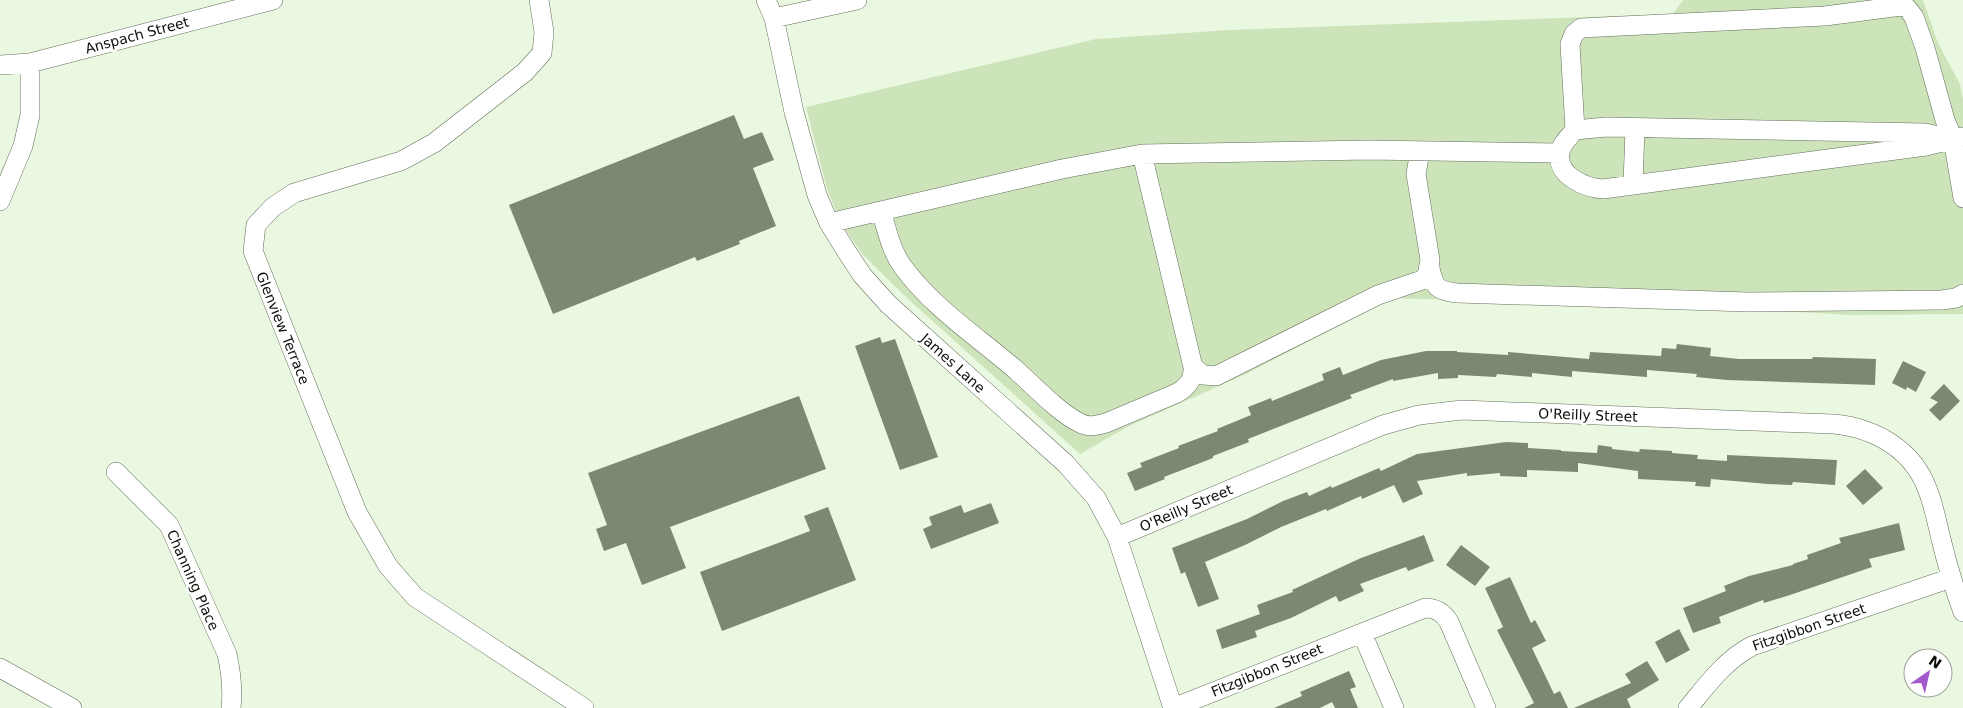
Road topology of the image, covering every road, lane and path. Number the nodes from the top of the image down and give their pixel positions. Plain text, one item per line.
1 (273, 0) edge
2 (539, 0) edge
3 (766, 0) edge
4 (858, 0) edge
5 (774, 18) junction
6 (30, 63) junction
7 (0, 65) edge
8 (1635, 128) junction
9 (1575, 130) junction
10 (1958, 138) edge
11 (1420, 151) junction
12 (1560, 153) junction
13 (1142, 154) junction
14 (1633, 184) junction
15 (1963, 198) edge
16 (0, 200) edge
17 (881, 211) junction
18 (829, 223) junction
19 (1430, 268) junction
20 (1963, 294) edge
21 (1194, 367) junction
22 (116, 472) dead end
23 (1117, 537) junction
24 (1951, 578) junction
25 (1963, 612) edge
26 (1362, 633) junction
27 (0, 668) edge
28 (72, 708) edge
29 (231, 708) edge
30 (584, 708) edge
31 (1173, 708) edge
32 (1394, 708) edge
33 (1486, 708) edge
34 (1688, 708) edge

1 - 6 street, Anspach Street
2 - 30 street, Glenview Terrace
3 - 5 street, James Lane
4 - 5 street
5 - 18 street, James Lane
6 - 7 street, Anspach Street
6 - 16 street
8 - 9 street
8 - 10 street
8 - 14 street
9 - 10 street
9 - 12 street
10 - 14 street
10 - 15 street
11 - 12 street
11 - 13 street
11 - 19 street
12 - 14 street
13 - 17 street
13 - 21 street
17 - 18 street
17 - 21 street
18 - 23 street, James Lane
19 - 20 street
19 - 21 street
22 - 29 street, Channing Place
23 - 24 street, O'Reilly Street
23 - 31 street, James Lane
24 - 25 street, O'Reilly Street
24 - 34 street, Fitzgibbon Street
26 - 31 street, Fitzgibbon Street
26 - 32 street
26 - 33 street, Fitzgibbon Street
27 - 28 street

